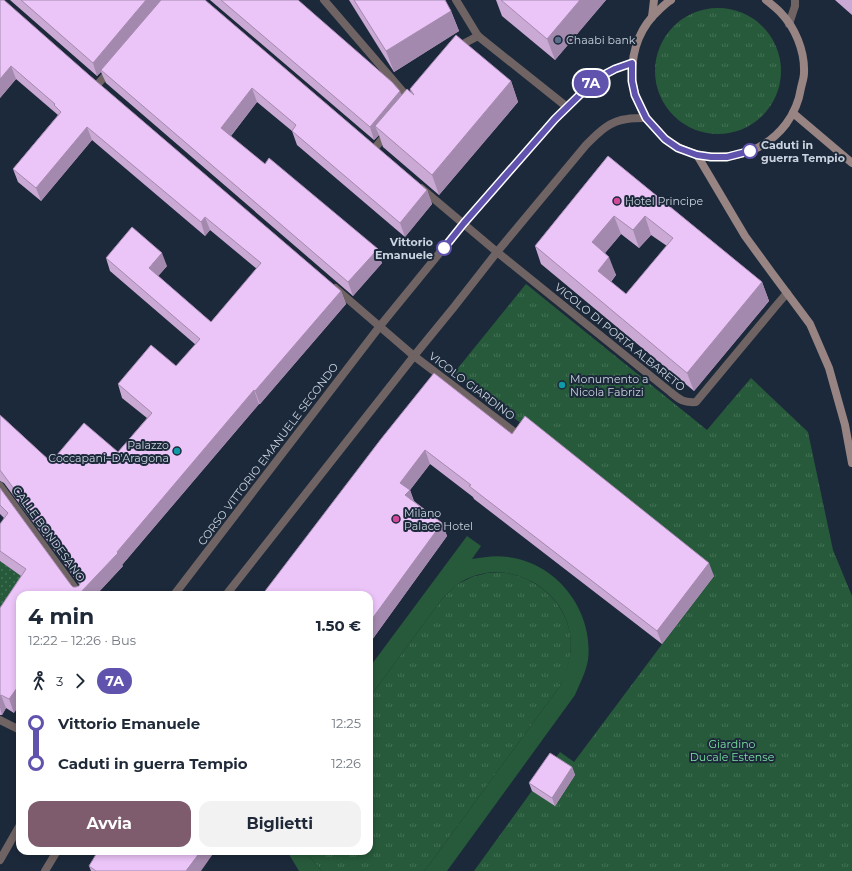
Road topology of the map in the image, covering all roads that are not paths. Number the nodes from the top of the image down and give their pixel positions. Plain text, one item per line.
1 (324, 0) edge
2 (456, 0) edge
3 (654, 0) edge
4 (671, 0) edge
5 (766, 0) edge
6 (795, 0) edge
7 (652, 17) junction
8 (789, 24) junction
9 (478, 36) junction
10 (453, 56) edge
11 (118, 60) edge
12 (632, 63) junction
13 (98, 84) edge
14 (413, 104) edge
15 (567, 107) junction
16 (793, 113) junction
17 (646, 118) junction
18 (394, 126) edge
19 (375, 148) edge
20 (697, 155) junction
21 (852, 163) edge
22 (416, 183) edge
23 (464, 223) junction
24 (497, 252) junction
25 (327, 281) edge
26 (787, 293) junction
27 (380, 326) junction
28 (414, 356) junction
29 (517, 434) edge
30 (852, 463) edge
31 (0, 486) edge
32 (77, 591) edge
33 (177, 591) edge
34 (229, 591) edge
35 (0, 720) edge
36 (16, 728) edge
37 (16, 832) edge
38 (55, 855) edge
39 (0, 860) edge
40 (45, 871) edge

1 - 14 street
2 - 9 street
3 - 7 main road
4 - 7 main road
5 - 8 main road
6 - 8 street
7 - 12 main road
8 - 16 main road
9 - 10 street
9 - 15 street
11 - 13 street
12 - 15 street, CORSO VITTORIO EMANUELE SECONDO
12 - 17 main road
15 - 23 street, CORSO VITTORIO EMANUELE SECONDO
16 - 20 main road
16 - 21 main road
17 - 20 main road
17 - 24 street
18 - 19 street
20 - 26 main road
22 - 23 street
23 - 24 street
23 - 27 street, CORSO VITTORIO EMANUELE SECONDO
24 - 26 street, VICOLO DI PORTA ALBARETO
24 - 28 street
25 - 27 street
26 - 30 main road
27 - 28 street
27 - 33 street, CORSO VITTORIO EMANUELE SECONDO
28 - 29 street, VICOLO GIARDINO
28 - 34 street
31 - 32 street, CALLE BONDESANO
35 - 36 street
37 - 39 street
38 - 40 street

